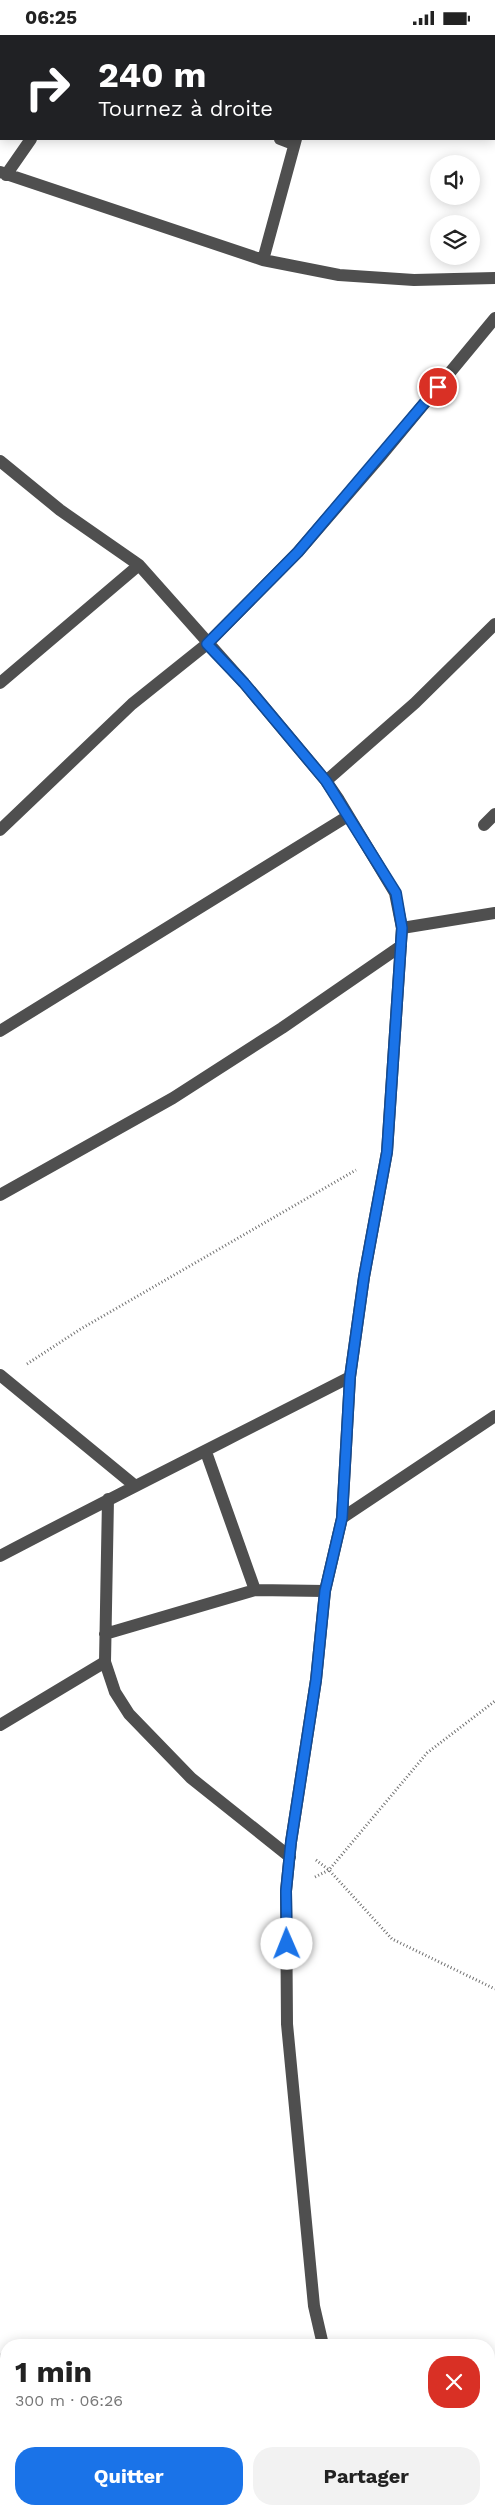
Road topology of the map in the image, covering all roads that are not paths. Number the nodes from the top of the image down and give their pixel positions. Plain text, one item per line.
1 (30, 140) edge
2 (294, 142) edge
3 (3, 173) edge
4 (263, 260) junction
5 (495, 278) edge
6 (495, 318) edge
7 (0, 461) edge
8 (139, 565) junction
9 (495, 624) edge
10 (207, 644) junction
11 (0, 683) edge
12 (326, 781) junction
13 (495, 814) edge
14 (348, 816) junction
15 (484, 825) dead end
16 (0, 830) edge
17 (495, 913) edge
18 (402, 928) junction
19 (401, 946) junction
20 (0, 1031) edge
21 (0, 1195) edge
22 (350, 1377) junction
23 (1, 1379) edge
24 (495, 1416) edge
25 (206, 1452) junction
26 (134, 1485) junction
27 (108, 1499) junction
28 (342, 1518) junction
29 (0, 1556) edge
30 (255, 1590) junction
31 (325, 1591) junction
32 (105, 1634) junction
33 (105, 1662) junction
34 (0, 1725) edge
35 (290, 1857) junction
36 (322, 2339) edge

1 - 3 street
2 - 4 street
3 - 4 street
4 - 5 street
6 - 10 street
7 - 8 street
8 - 10 street
8 - 11 street
9 - 12 street
10 - 12 street
10 - 16 street
12 - 14 street
13 - 15 street
14 - 18 street
14 - 20 street
17 - 18 street
18 - 19 street
19 - 21 street
19 - 22 street
22 - 25 street
22 - 28 street
23 - 26 street
24 - 28 street
25 - 26 street
25 - 30 street
26 - 27 street
27 - 29 street
27 - 32 street
28 - 31 street
30 - 31 street
30 - 32 street
31 - 35 street
32 - 33 street
33 - 34 street
33 - 35 street
35 - 36 street

